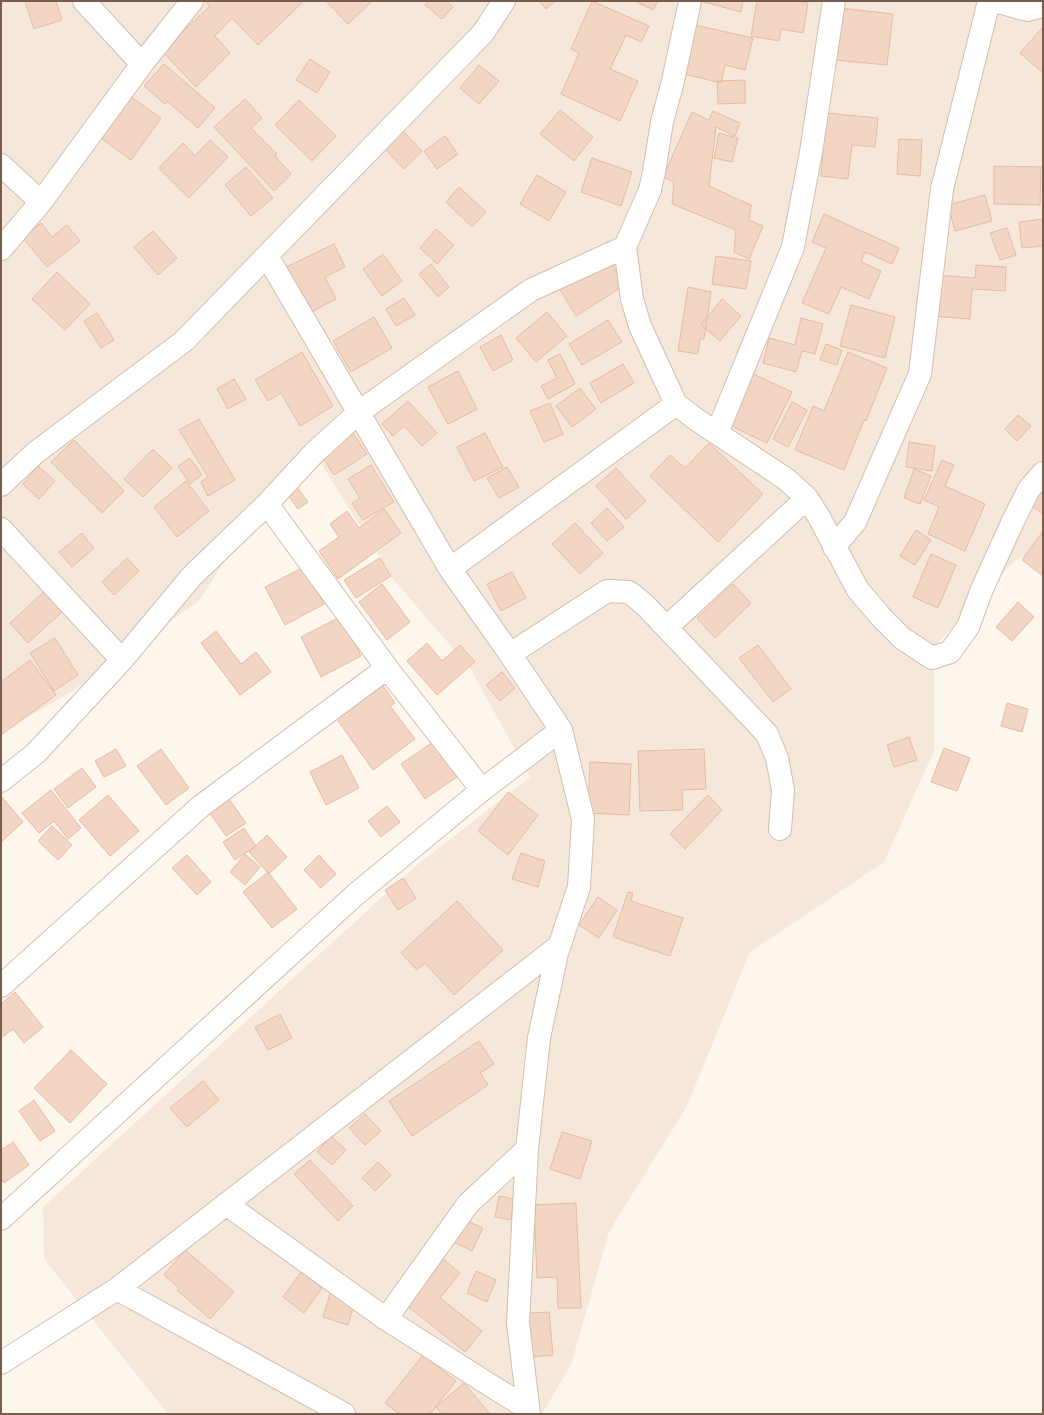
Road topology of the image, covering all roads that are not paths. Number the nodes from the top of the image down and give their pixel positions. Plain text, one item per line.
1 (84, 1) edge
2 (192, 1) edge
3 (504, 1) edge
4 (690, 1) edge
5 (834, 1) edge
6 (989, 1) edge
7 (995, 1) edge
8 (1043, 6) edge
9 (142, 64) junction
10 (1, 165) edge
11 (41, 202) junction
12 (625, 247) junction
13 (1, 249) edge
14 (268, 256) junction
15 (676, 404) junction
16 (359, 412) junction
17 (717, 433) junction
18 (1043, 473) edge
19 (1, 485) edge
20 (807, 498) junction
21 (267, 504) junction
22 (1, 529) edge
23 (834, 547) junction
24 (450, 569) junction
25 (667, 628) junction
26 (510, 654) junction
27 (122, 660) junction
28 (387, 668) junction
29 (561, 730) junction
30 (1, 781) edge
31 (482, 790) junction
32 (780, 829) dead end
33 (560, 946) junction
34 (1, 986) edge
35 (527, 1149) junction
36 (226, 1204) junction
37 (1, 1219) edge
38 (117, 1289) junction
39 (386, 1319) junction
40 (1, 1363) edge
41 (528, 1411) edge
42 (344, 1414) edge

1 - 9 street
2 - 9 street
3 - 14 street
4 - 12 street
5 - 17 street
6 - 23 street
7 - 8 street
9 - 11 street
10 - 11 street
11 - 13 street
12 - 15 street
12 - 16 street
14 - 16 street
14 - 19 street
15 - 17 street
15 - 24 street
16 - 21 street
16 - 24 street
17 - 20 street
18 - 23 street
20 - 23 street
20 - 25 street
21 - 27 street
21 - 28 street
22 - 27 street
24 - 26 street
25 - 26 street
25 - 32 street
26 - 29 street
27 - 30 street
28 - 31 street
28 - 34 street
29 - 31 street
29 - 33 street
31 - 37 street
33 - 35 street
33 - 36 street
35 - 39 street
35 - 41 street
36 - 38 street
36 - 39 street
38 - 40 street
38 - 42 street
39 - 41 street

